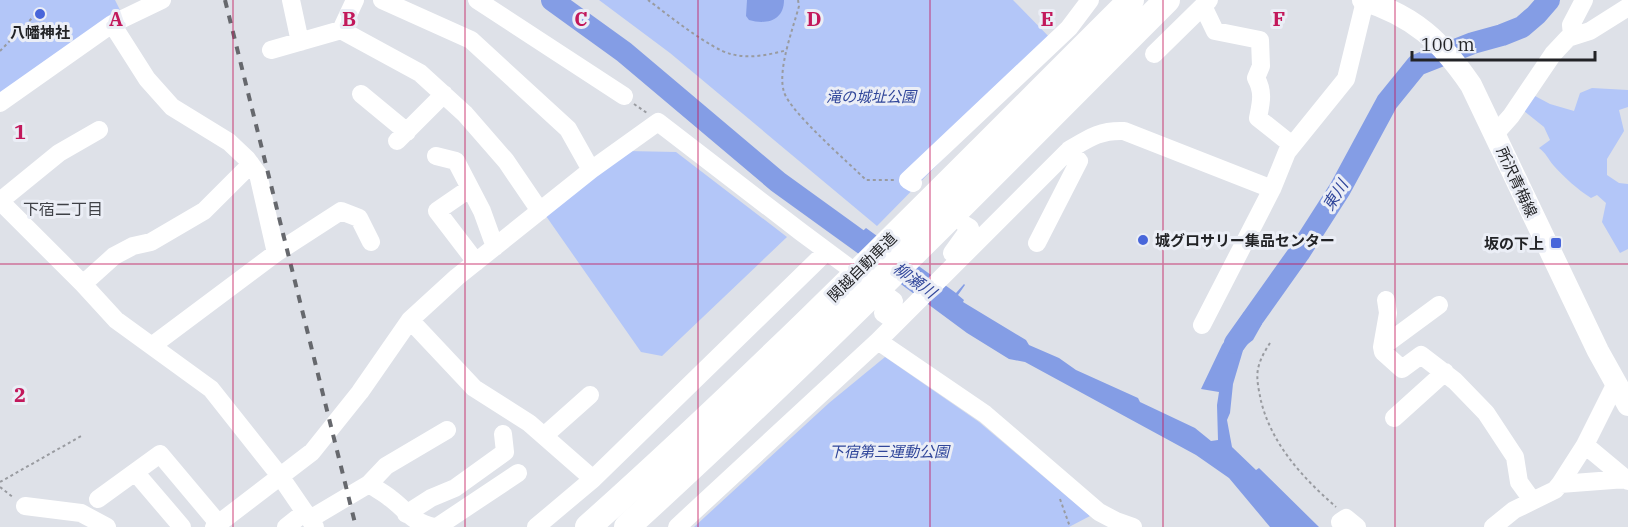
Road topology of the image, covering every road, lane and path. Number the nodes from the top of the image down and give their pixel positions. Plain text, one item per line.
1 (162, 0) edge
2 (291, 0) edge
3 (355, 0) edge
4 (382, 0) edge
5 (477, 0) edge
6 (648, 0) edge
7 (798, 0) edge
8 (1090, 0) edge
9 (1131, 0) edge
10 (1167, 0) edge
11 (1364, 0) edge
12 (1584, 0) edge
13 (1206, 3) edge
14 (1628, 8) edge
15 (34, 16) dead end
16 (112, 24) junction
17 (341, 30) junction
18 (1572, 35) junction
19 (300, 42) junction
20 (271, 50) dead end
21 (788, 50) junction
22 (0, 51) edge
23 (1155, 54) dead end
24 (361, 94) dead end
25 (444, 94) junction
26 (624, 96) joint
27 (0, 103) edge
28 (658, 122) junction
29 (99, 130) dead end
30 (1495, 134) junction
31 (1292, 145) junction
32 (1069, 150) junction
33 (436, 156) dead end
34 (251, 164) junction
35 (591, 170) junction
36 (919, 186) junction
37 (469, 189) junction
38 (1272, 189) junction
39 (3, 210) edge
40 (540, 211) junction
41 (962, 217) junction
42 (984, 238) junction
43 (372, 242) dead end
44 (1037, 243) dead end
45 (495, 247) junction
46 (827, 251) junction
47 (276, 253) junction
48 (476, 262) junction
49 (83, 284) junction
50 (1386, 300) dead end
51 (1439, 306) dead end
52 (900, 318) junction
53 (410, 321) junction
54 (1202, 325) dead end
55 (878, 341) junction
56 (1270, 343) dead end
57 (153, 345) junction
58 (1382, 347) junction
59 (1445, 372) junction
60 (1623, 389) edge
61 (590, 394) dead end
62 (1394, 418) dead end
63 (447, 430) dead end
64 (503, 434) dead end
65 (83, 435) dead end
66 (544, 435) junction
67 (1585, 445) junction
68 (135, 472) junction
69 (518, 473) dead end
70 (280, 476) junction
71 (593, 479) junction
72 (1627, 480) edge
73 (0, 482) edge
74 (369, 484) junction
75 (1560, 484) junction
76 (1061, 494) dead end
77 (98, 499) dead end
78 (1532, 500) junction
79 (25, 506) dead end
80 (406, 514) junction
81 (310, 519) edge
82 (1348, 522) edge
83 (216, 525) edge
84 (107, 527) edge
85 (182, 527) edge
86 (286, 527) edge
87 (436, 527) edge
88 (536, 527) edge
89 (588, 527) edge
90 (627, 527) edge
91 (677, 527) edge
92 (1070, 527) edge
93 (1133, 527) edge
94 (1493, 527) edge

1 - 16 street
2 - 19 street
3 - 17 street
4 - 35 street
5 - 26 street
6 - 21 path
7 - 21 path
8 - 36 street
9 - 36 highway, 関越自動車道
10 - 41 highway, 関越自動車道
11 - 30 main road, 所沢青梅線
11 - 31 street
12 - 18 street
13 - 23 street
13 - 31 street
14 - 18 street
15 - 22 path
16 - 27 street
16 - 34 street
17 - 19 street
17 - 25 street
18 - 30 street
19 - 20 street
21 - 36 path
24 - 25 street
25 - 40 street
26 - 28 path
28 - 35 street
28 - 46 street
29 - 39 street
30 - 60 main road, 所沢青梅線
31 - 38 street
32 - 38 street
32 - 42 street
32 - 44 street
33 - 37 street
34 - 47 street
34 - 49 street
35 - 40 street
36 - 89 highway, 関越自動車道
37 - 45 street
37 - 48 street
38 - 54 street
39 - 49 street
40 - 45 street
41 - 42 street
41 - 90 highway, 関越自動車道
42 - 52 street
43 - 47 street
45 - 48 street
46 - 52 street
46 - 71 street
47 - 57 street
48 - 53 street
49 - 57 street
50 - 58 street
51 - 58 street
52 - 55 street
53 - 66 street
53 - 70 street
55 - 91 street
55 - 93 street
56 - 82 path
57 - 70 street
58 - 59 street
59 - 62 street
59 - 78 street
60 - 67 street
61 - 66 street
63 - 74 street
64 - 80 street
65 - 73 path
66 - 71 street
67 - 72 street
67 - 75 street
68 - 77 street
68 - 83 street
68 - 85 street
69 - 87 street
70 - 81 street
70 - 83 street
71 - 88 street
72 - 75 street
74 - 80 street
74 - 81 street
75 - 78 street
76 - 92 path
78 - 94 street
79 - 84 street
80 - 87 street
81 - 86 street

